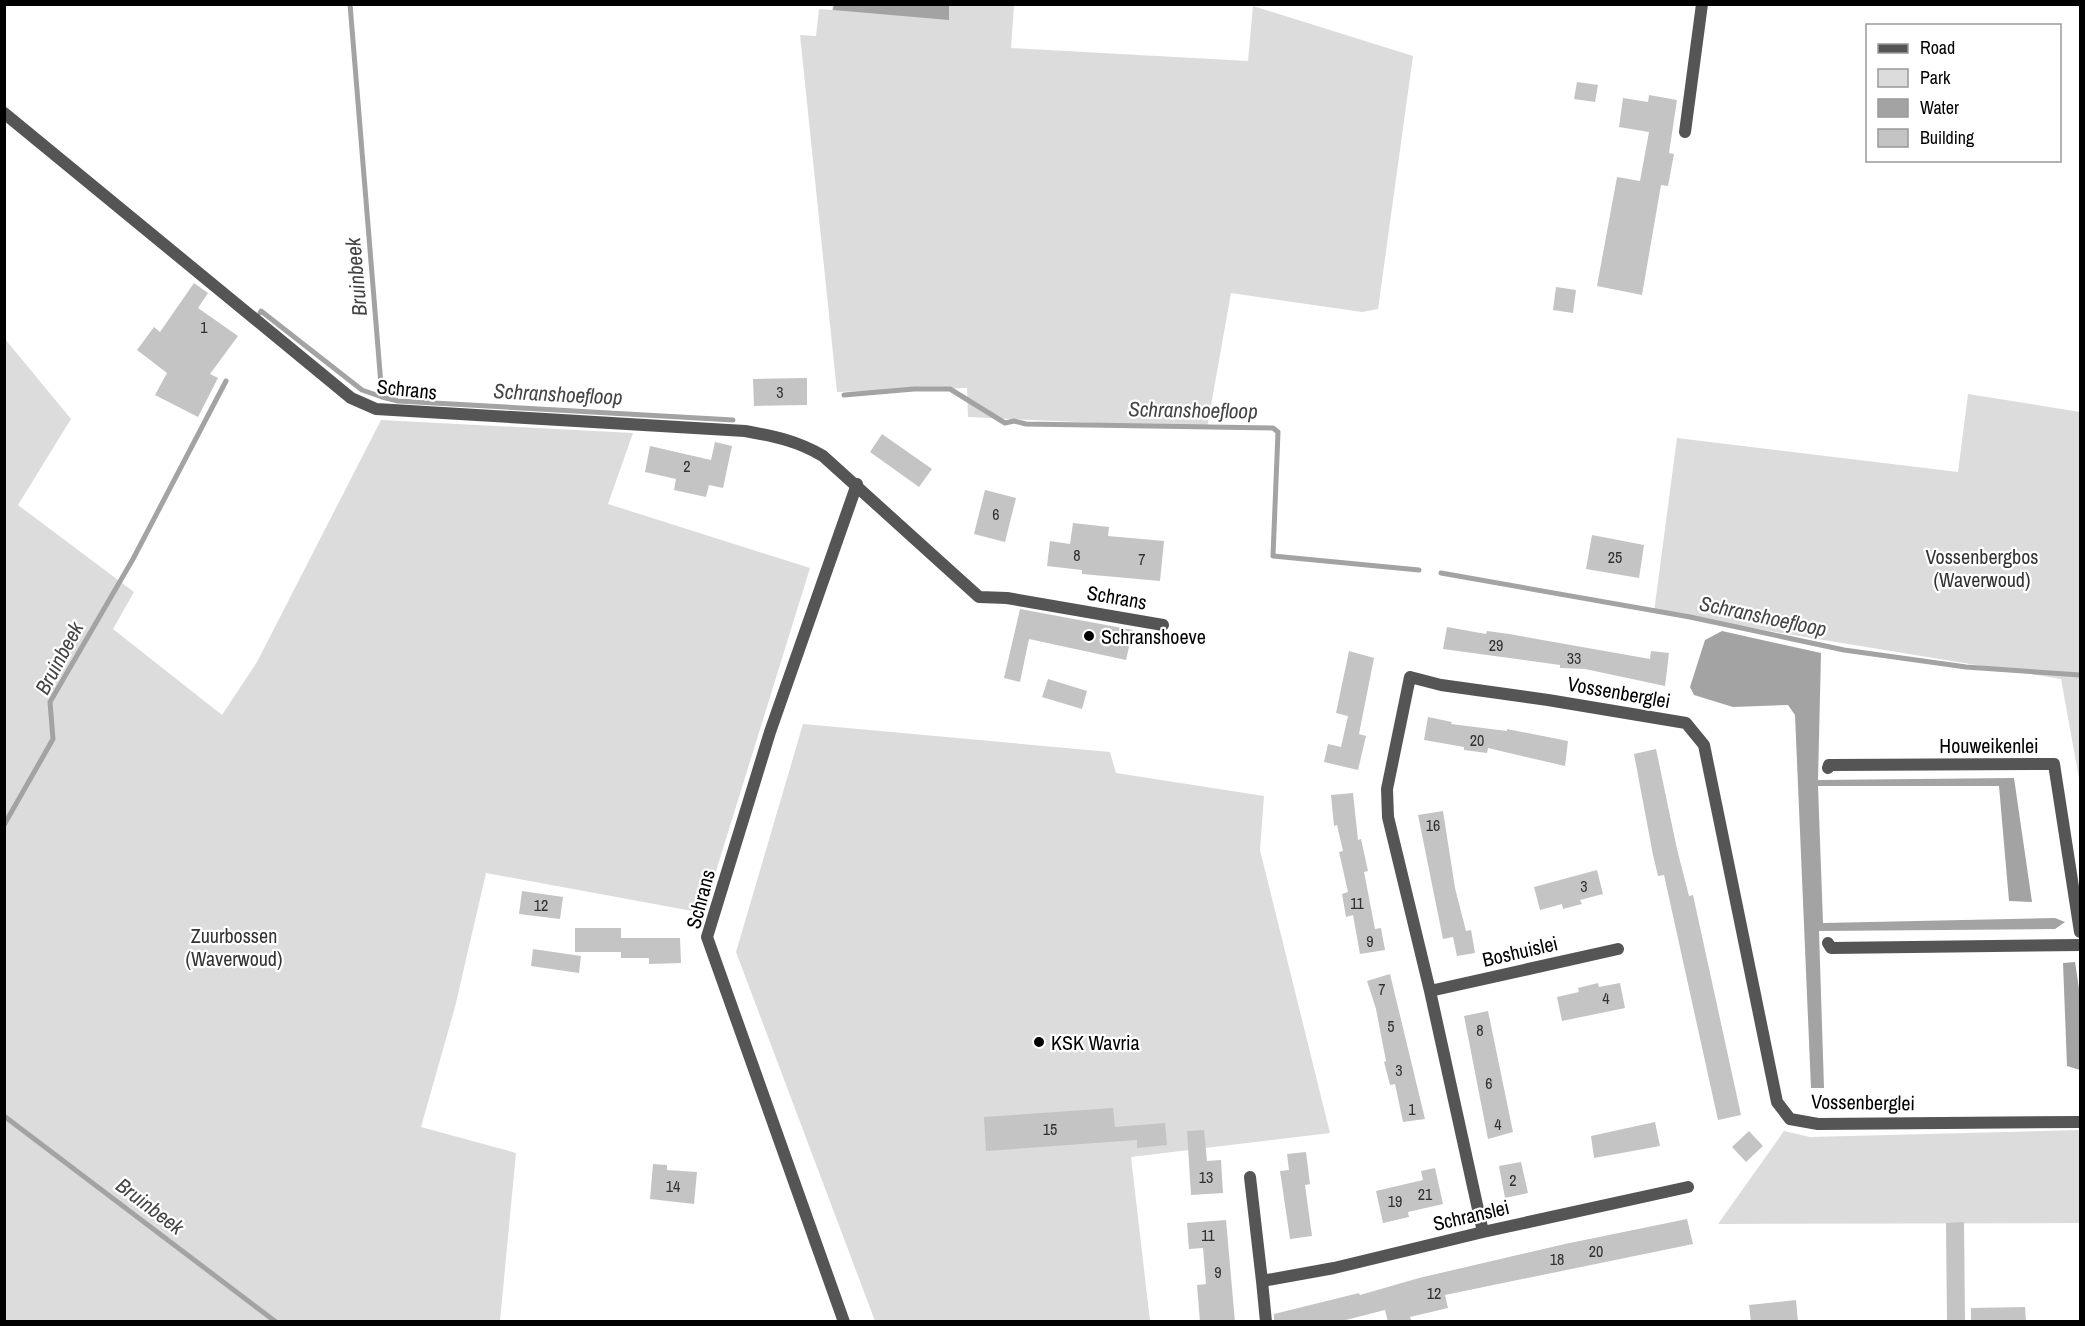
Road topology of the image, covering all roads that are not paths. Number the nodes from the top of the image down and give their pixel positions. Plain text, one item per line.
1 (1702, 4) edge
2 (4, 113) edge
3 (1685, 132) dead end
4 (857, 484) junction
5 (1163, 625) dead end
6 (1828, 768) dead end
7 (2080, 932) edge
8 (1828, 944) dead end
9 (2080, 945) edge
10 (1618, 949) dead end
11 (1430, 991) junction
12 (2080, 1122) edge
13 (1250, 1177) dead end
14 (1688, 1187) dead end
15 (1483, 1232) junction
16 (1262, 1281) junction
17 (844, 1322) edge
18 (1266, 1322) edge

1 - 3 street
2 - 4 street, Schrans
4 - 5 street, Schrans
4 - 17 street, Schrans
6 - 7 street, Houweikenlei
8 - 9 street
10 - 11 street, Boshuislei
11 - 12 street, Vossenberglei
11 - 15 street, Vossenberglei
13 - 16 street
14 - 15 street, Schranslei
15 - 16 street, Schranslei
16 - 18 street

